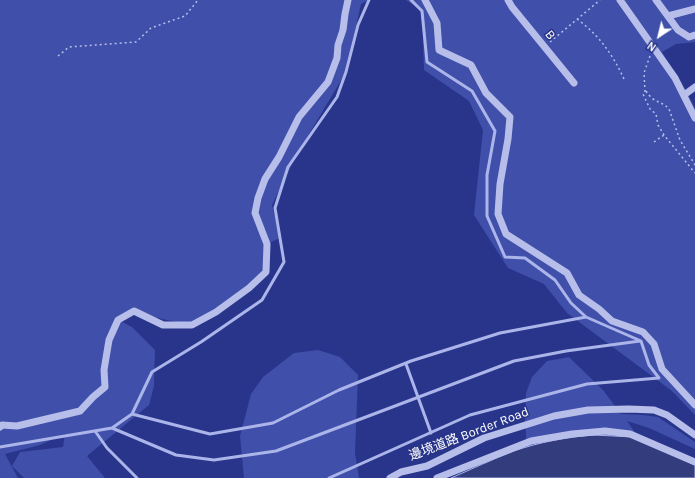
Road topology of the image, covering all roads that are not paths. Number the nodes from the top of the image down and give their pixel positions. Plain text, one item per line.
1 (348, 0) edge
2 (425, 0) edge
3 (508, 0) edge
4 (620, 0) edge
5 (657, 0) edge
6 (695, 9) edge
7 (668, 16) junction
8 (695, 35) edge
9 (574, 83) dead end
10 (695, 87) edge
11 (684, 95) junction
12 (695, 118) edge
13 (695, 405) edge
14 (0, 427) edge
15 (695, 435) edge
16 (695, 462) edge
17 (390, 478) edge
18 (437, 478) edge

1 - 14 lane
2 - 13 lane
3 - 9 lane, B
4 - 11 lane
5 - 7 lane
6 - 7 lane
7 - 8 lane
10 - 11 lane
11 - 12 lane
15 - 17 lane, 邊境道路 Border Road
16 - 18 lane

